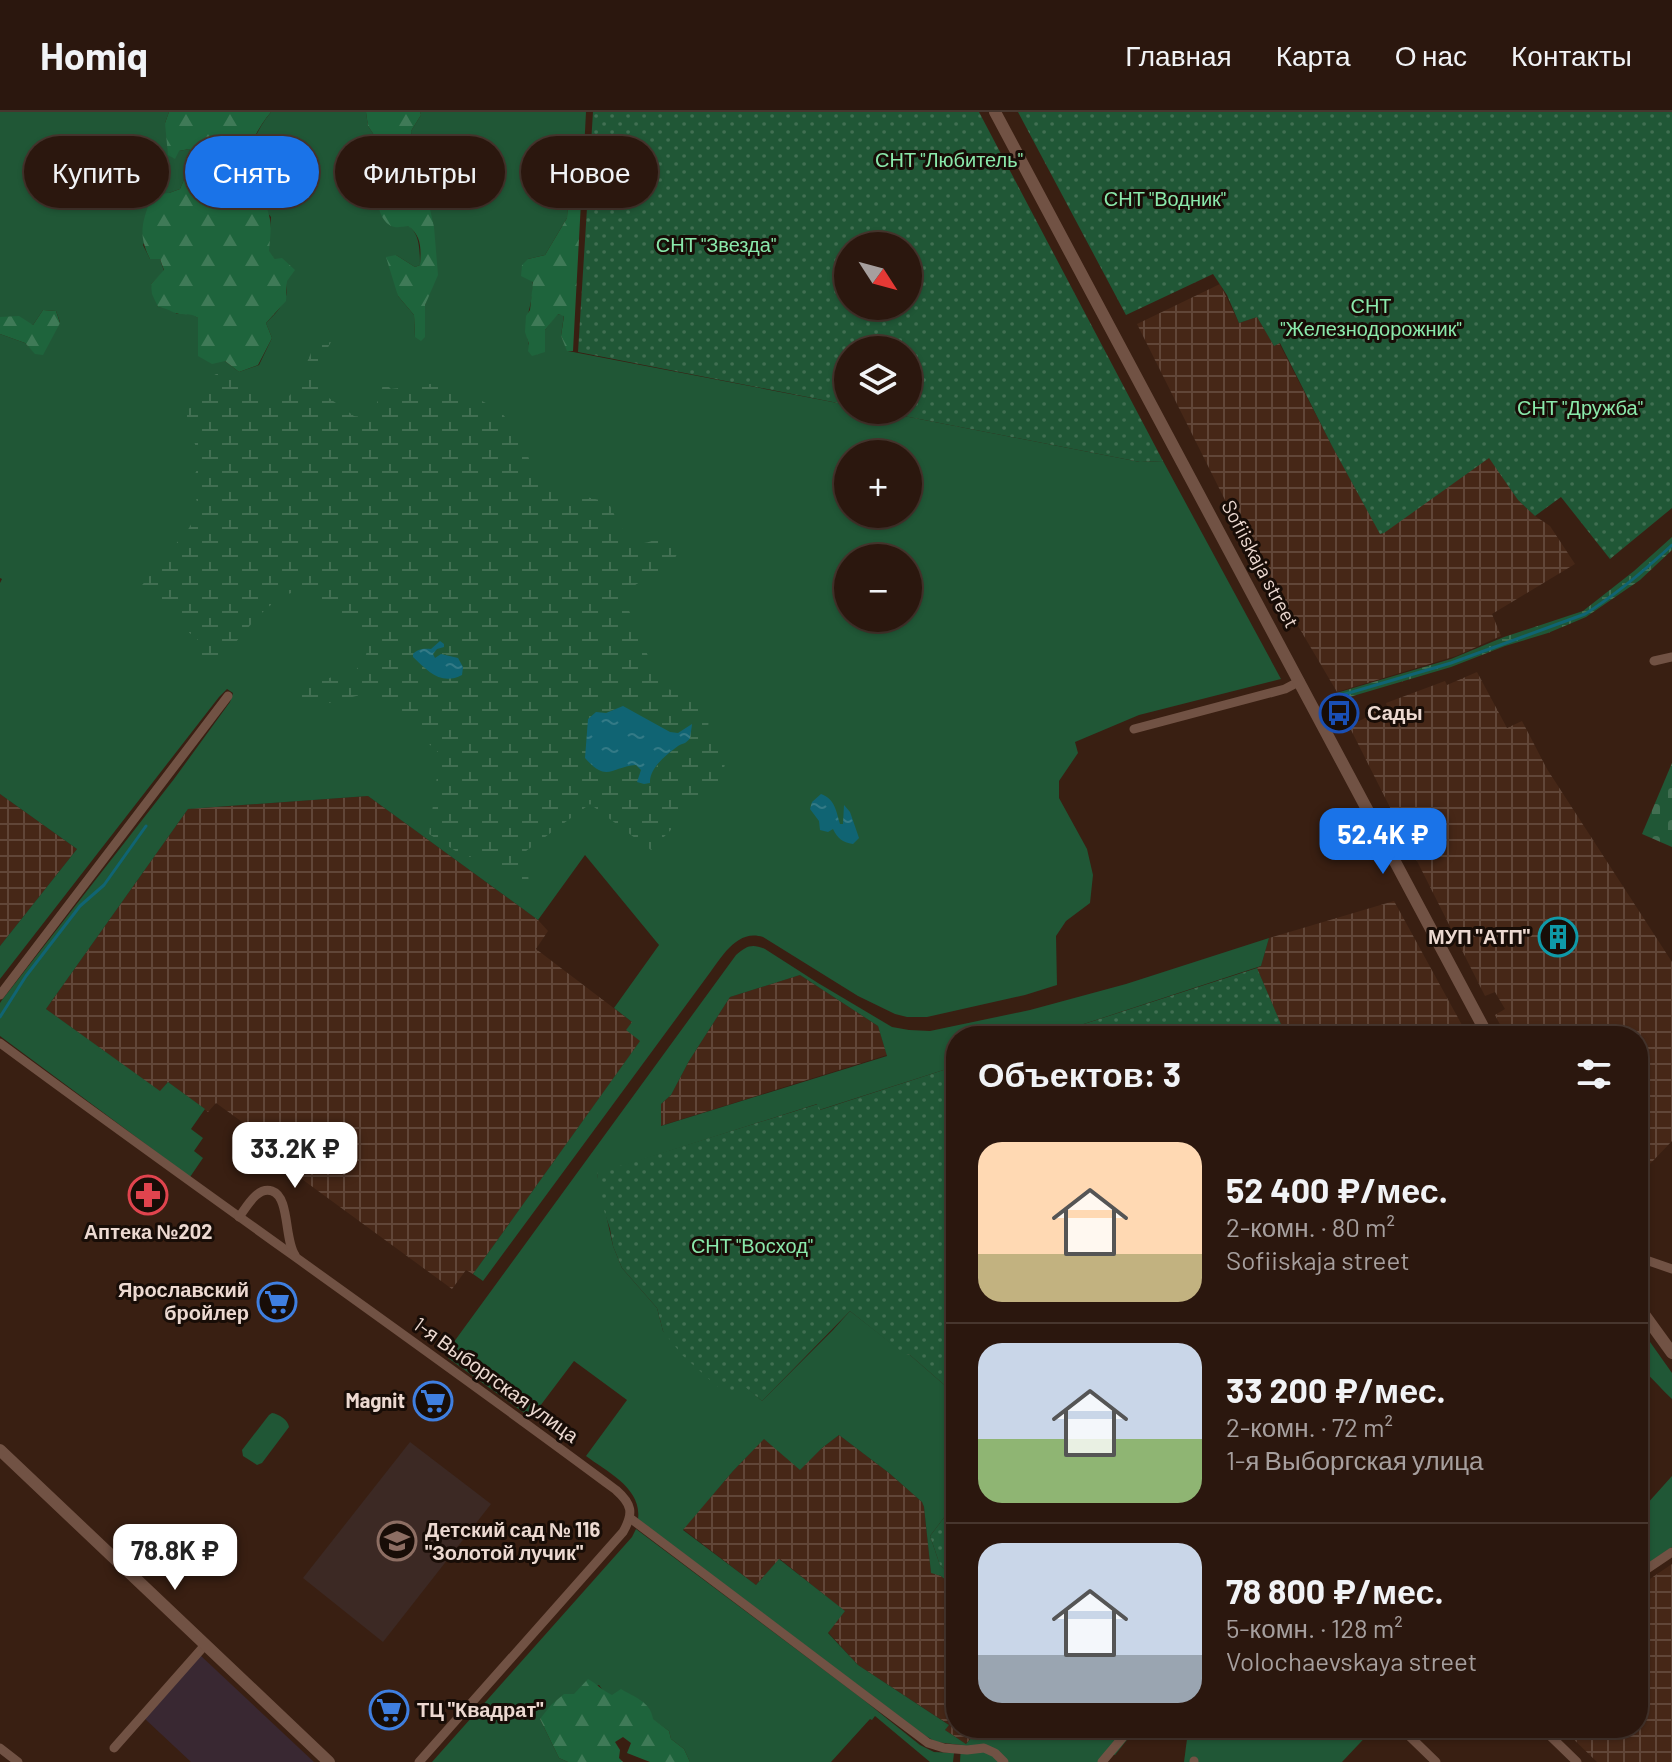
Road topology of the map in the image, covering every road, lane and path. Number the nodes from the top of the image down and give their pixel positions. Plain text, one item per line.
1 (995, 112) edge
2 (1672, 657) edge
3 (1654, 661) dead end
4 (1300, 681) junction
5 (228, 696) dead end
6 (1134, 729) dead end
7 (0, 995) edge
8 (1483, 1026) edge
9 (0, 1043) edge
10 (239, 1217) junction
11 (301, 1260) junction
12 (1648, 1261) edge
13 (1672, 1269) edge
14 (1648, 1320) edge
15 (1672, 1353) edge
16 (0, 1450) edge
17 (630, 1518) junction
18 (1672, 1552) edge
19 (1648, 1568) edge
20 (205, 1645) junction
21 (1122, 1738) edge
22 (1411, 1738) edge
23 (1552, 1738) edge
24 (0, 1748) edge
25 (114, 1748) dead end
26 (957, 1749) junction
27 (18, 1762) edge
28 (329, 1762) edge
29 (419, 1762) edge
30 (957, 1762) edge
31 (1004, 1762) edge
32 (1102, 1762) edge
33 (1436, 1762) edge
34 (1577, 1762) edge

1 - 4 main road, Sofiiskaja street
2 - 3 street
4 - 6 street
4 - 8 main road, Sofiiskaja street
5 - 7 street
9 - 10 street, 1-я Выборгская улица
10 - 11 street, 1-я Выборгская улица
10 - 11 street
11 - 17 street, 1-я Выборгская улица
12 - 13 street
14 - 15 main road
16 - 20 main road
17 - 26 street, 1-я Выборгская улица
17 - 29 street
18 - 19 street
20 - 25 street
20 - 28 main road
21 - 32 street
22 - 33 street
23 - 34 street
24 - 27 street
26 - 30 street
26 - 31 street, 1-я Выборгская улица

